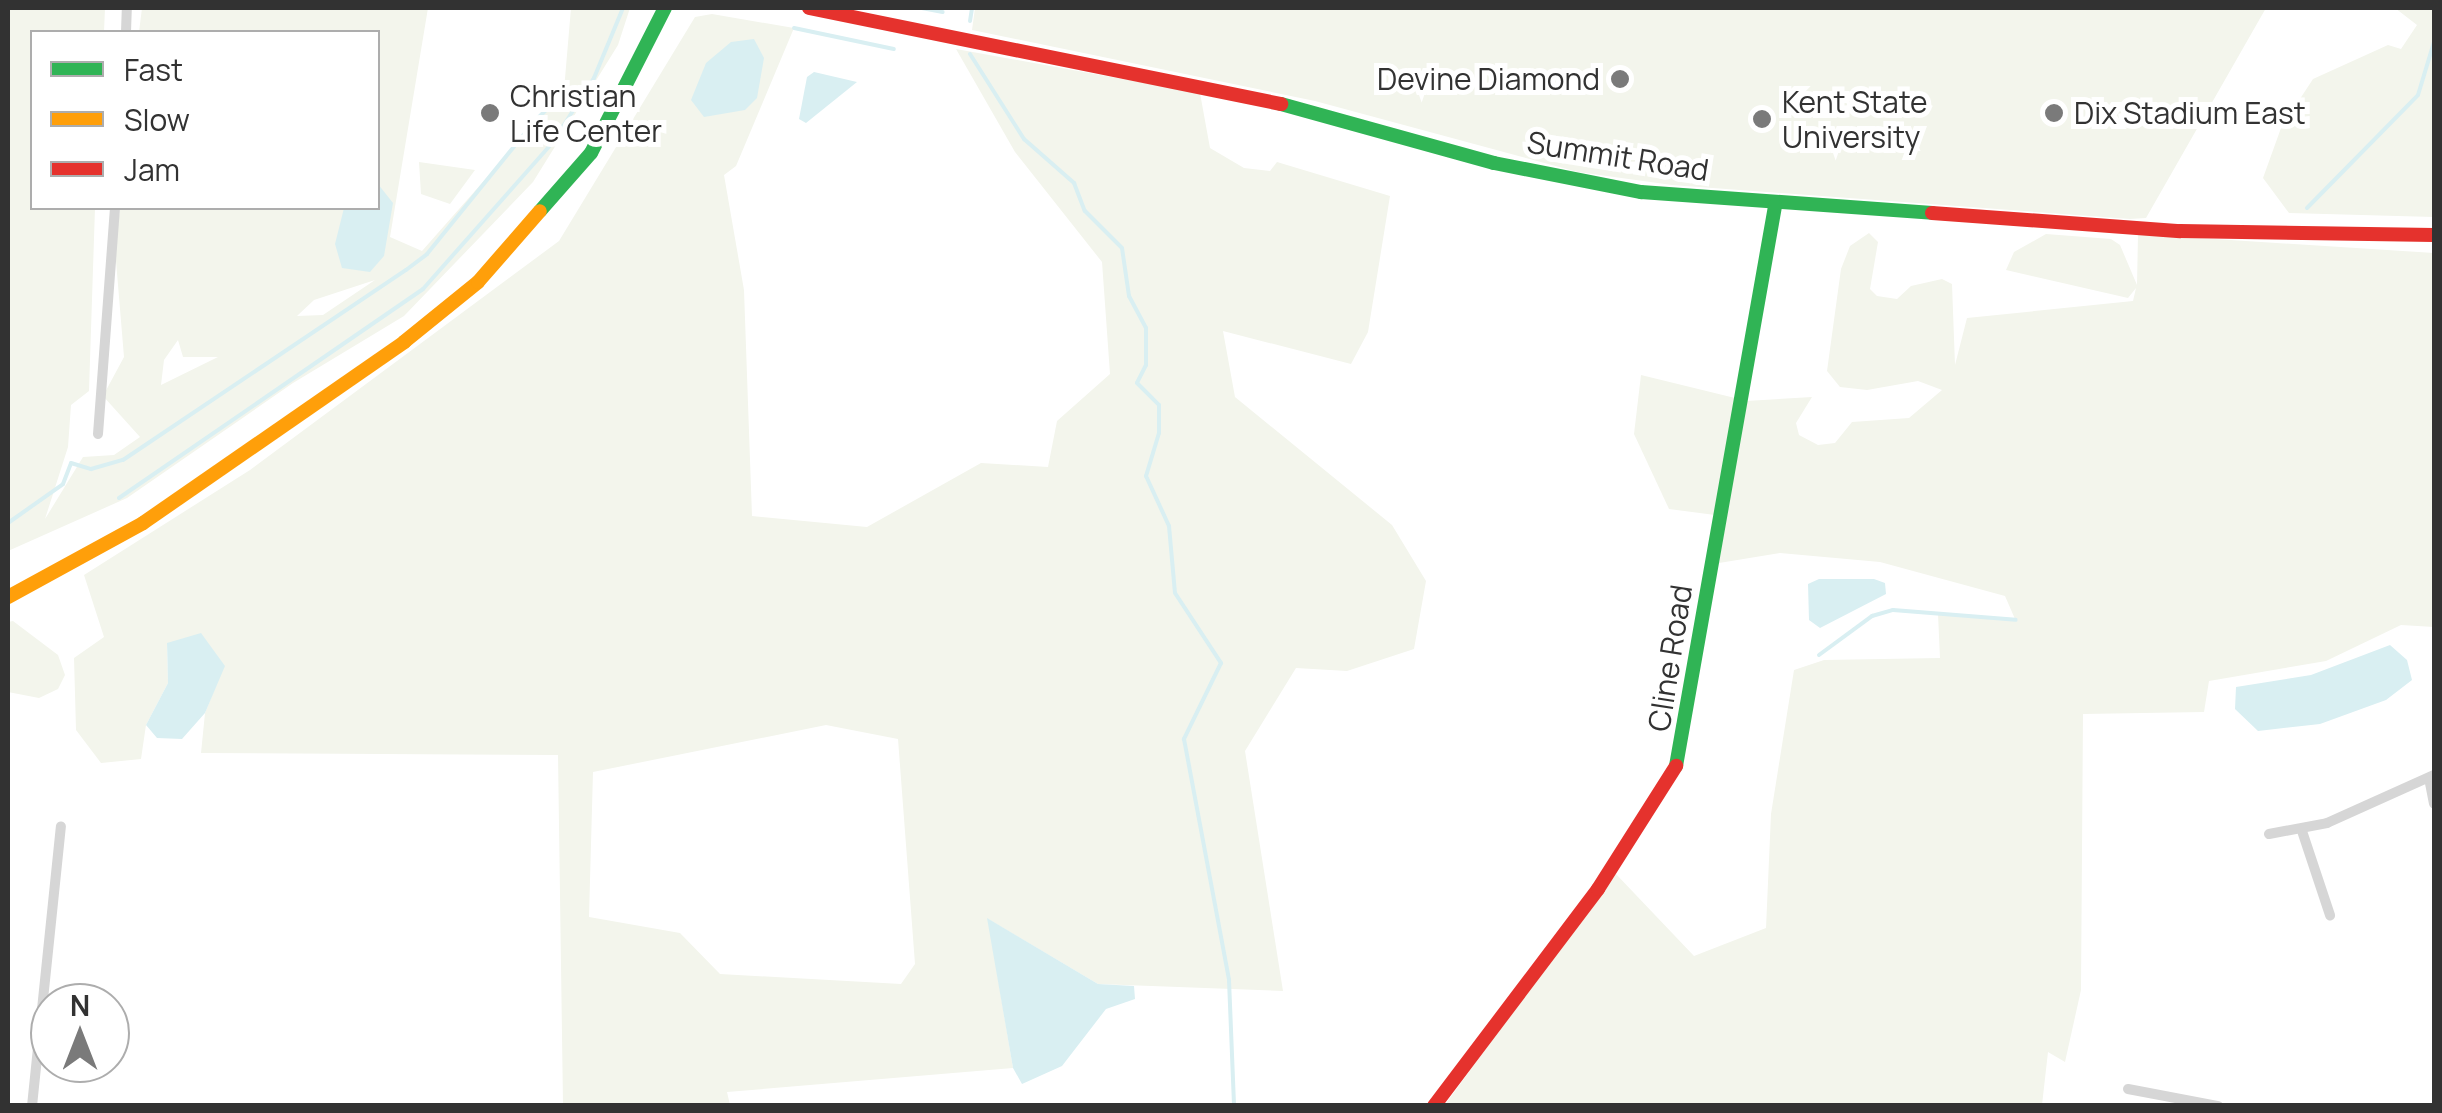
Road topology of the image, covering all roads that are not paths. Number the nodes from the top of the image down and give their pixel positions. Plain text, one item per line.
1 (665, 8) edge
2 (809, 8) edge
3 (1775, 206) junction
4 (114, 210) edge
5 (2434, 235) edge
6 (98, 434) dead end
7 (8, 597) edge
8 (2432, 776) edge
9 (2434, 804) edge
10 (61, 827) dead end
11 (2302, 831) junction
12 (2269, 834) dead end
13 (2330, 915) dead end
14 (2128, 1088) dead end
15 (32, 1106) edge
16 (1434, 1106) edge
17 (2218, 1106) edge

1 - 7 street
2 - 3 street, Summit Road
3 - 5 street, Summit Road
3 - 16 street, Cline Road
4 - 6 street
8 - 9 street
8 - 11 street
10 - 15 street
11 - 12 street
11 - 13 street
14 - 17 street

